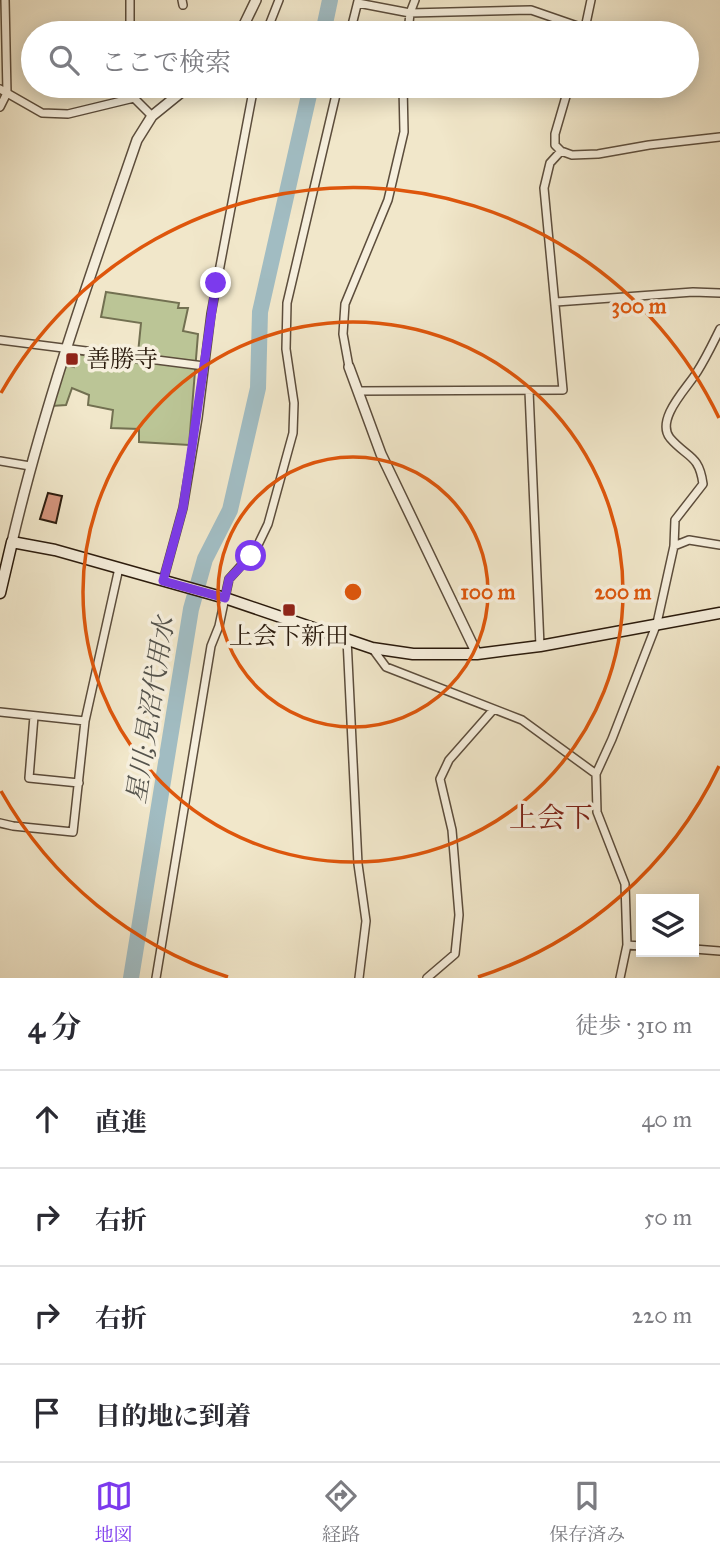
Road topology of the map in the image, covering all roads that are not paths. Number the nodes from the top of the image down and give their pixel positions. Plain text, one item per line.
1 (5, 0) edge
2 (130, 0) edge
3 (256, 0) edge
4 (279, 0) edge
5 (415, 0) edge
6 (533, 0) edge
7 (591, 0) edge
8 (358, 2) edge
9 (531, 10) junction
10 (410, 13) junction
11 (130, 21) edge
12 (246, 21) edge
13 (271, 21) edge
14 (353, 21) edge
15 (409, 21) edge
16 (559, 21) edge
17 (587, 21) edge
18 (4, 91) edge
19 (135, 98) joint
20 (174, 98) edge
21 (252, 98) edge
22 (335, 98) edge
23 (404, 98) edge
24 (566, 98) edge
25 (0, 107) edge
26 (152, 116) junction
27 (720, 137) edge
28 (561, 150) junction
29 (720, 293) edge
30 (556, 302) junction
31 (720, 329) edge
32 (0, 340) edge
33 (65, 348) junction
34 (204, 366) junction
35 (349, 367) joint
36 (359, 391) junction
37 (529, 391) junction
38 (0, 461) edge
39 (30, 467) junction
40 (12, 542) junction
41 (720, 545) edge
42 (674, 546) junction
43 (119, 568) junction
44 (163, 581) junction
45 (0, 593) edge
46 (225, 598) junction
47 (720, 613) edge
48 (657, 623) junction
49 (347, 639) junction
50 (540, 646) junction
51 (373, 648) junction
52 (477, 654) junction
53 (493, 710) junction
54 (0, 712) edge
55 (34, 716) junction
56 (85, 721) junction
57 (596, 774) junction
58 (79, 783) junction
59 (0, 823) edge
60 (627, 945) junction
61 (636, 946) edge
62 (699, 949) edge
63 (720, 951) edge
64 (156, 978) edge
65 (359, 978) edge
66 (427, 978) edge
67 (621, 978) edge

1 - 18 street
2 - 11 street
3 - 12 street
4 - 13 street
5 - 10 street
6 - 9 street
7 - 17 street
8 - 10 street
8 - 14 street
9 - 10 street
9 - 16 street
10 - 15 street
18 - 19 street
18 - 25 street
19 - 26 street
20 - 26 street
21 - 34 street
22 - 46 street
23 - 35 street
24 - 28 street
26 - 33 street
27 - 28 street
28 - 30 street
29 - 30 street
30 - 37 street
31 - 42 street
32 - 33 street
33 - 34 street
33 - 39 street
34 - 44 street
35 - 36 street
36 - 37 street
36 - 52 street
37 - 50 street
38 - 39 street
39 - 40 street
40 - 43 main road
40 - 45 main road
41 - 42 street
42 - 48 street
43 - 44 main road
43 - 56 street
44 - 46 main road
46 - 49 main road
46 - 64 street
47 - 48 main road
48 - 50 main road
48 - 57 street
49 - 51 main road
49 - 65 street
50 - 52 main road
51 - 52 main road
51 - 53 street
53 - 57 street
53 - 66 street
54 - 55 street
55 - 56 street
55 - 58 street
56 - 58 street
57 - 60 street
58 - 59 street
60 - 61 street
60 - 67 street
62 - 63 street

